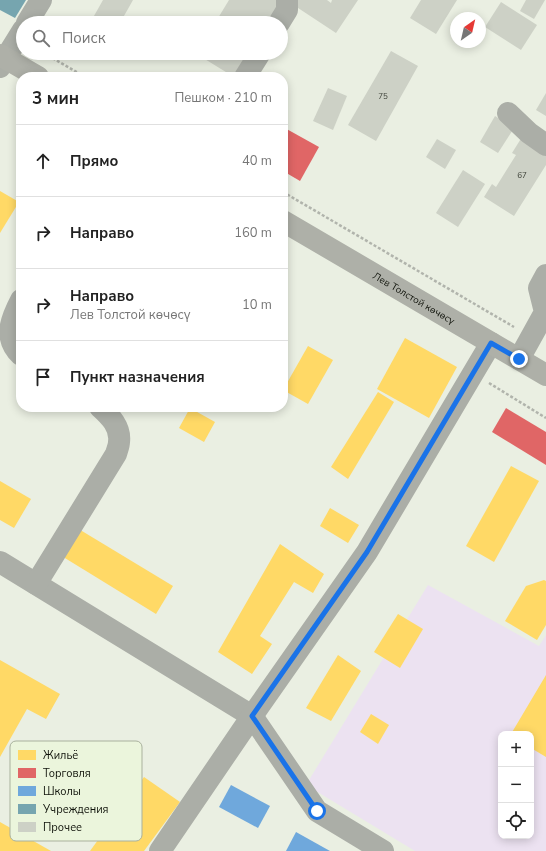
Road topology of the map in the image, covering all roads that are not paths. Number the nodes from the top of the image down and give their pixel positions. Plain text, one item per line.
1 (41, 0) edge
2 (287, 0) edge
3 (31, 16) edge
4 (283, 16) edge
5 (16, 40) edge
6 (2, 60) edge
7 (256, 60) edge
8 (27, 72) edge
9 (248, 72) edge
10 (508, 113) dead end
11 (546, 145) edge
12 (288, 224) edge
13 (546, 275) edge
14 (16, 309) edge
15 (491, 343) junction
16 (16, 350) edge
17 (519, 359) junction
18 (546, 375) edge
19 (105, 412) edge
20 (0, 562) edge
21 (36, 584) junction
22 (252, 716) junction
23 (160, 851) edge
24 (383, 851) edge

1 - 3 street
2 - 4 street
5 - 6 street
6 - 8 main road
7 - 9 street
10 - 11 street
12 - 15 main road, Лев Толстой көчөсү
13 - 17 street
14 - 16 street
15 - 17 main road, Лев Толстой көчөсү
15 - 22 street
17 - 18 main road, Лев Толстой көчөсү
19 - 21 street
20 - 21 street
21 - 22 street
22 - 23 street
22 - 24 street

